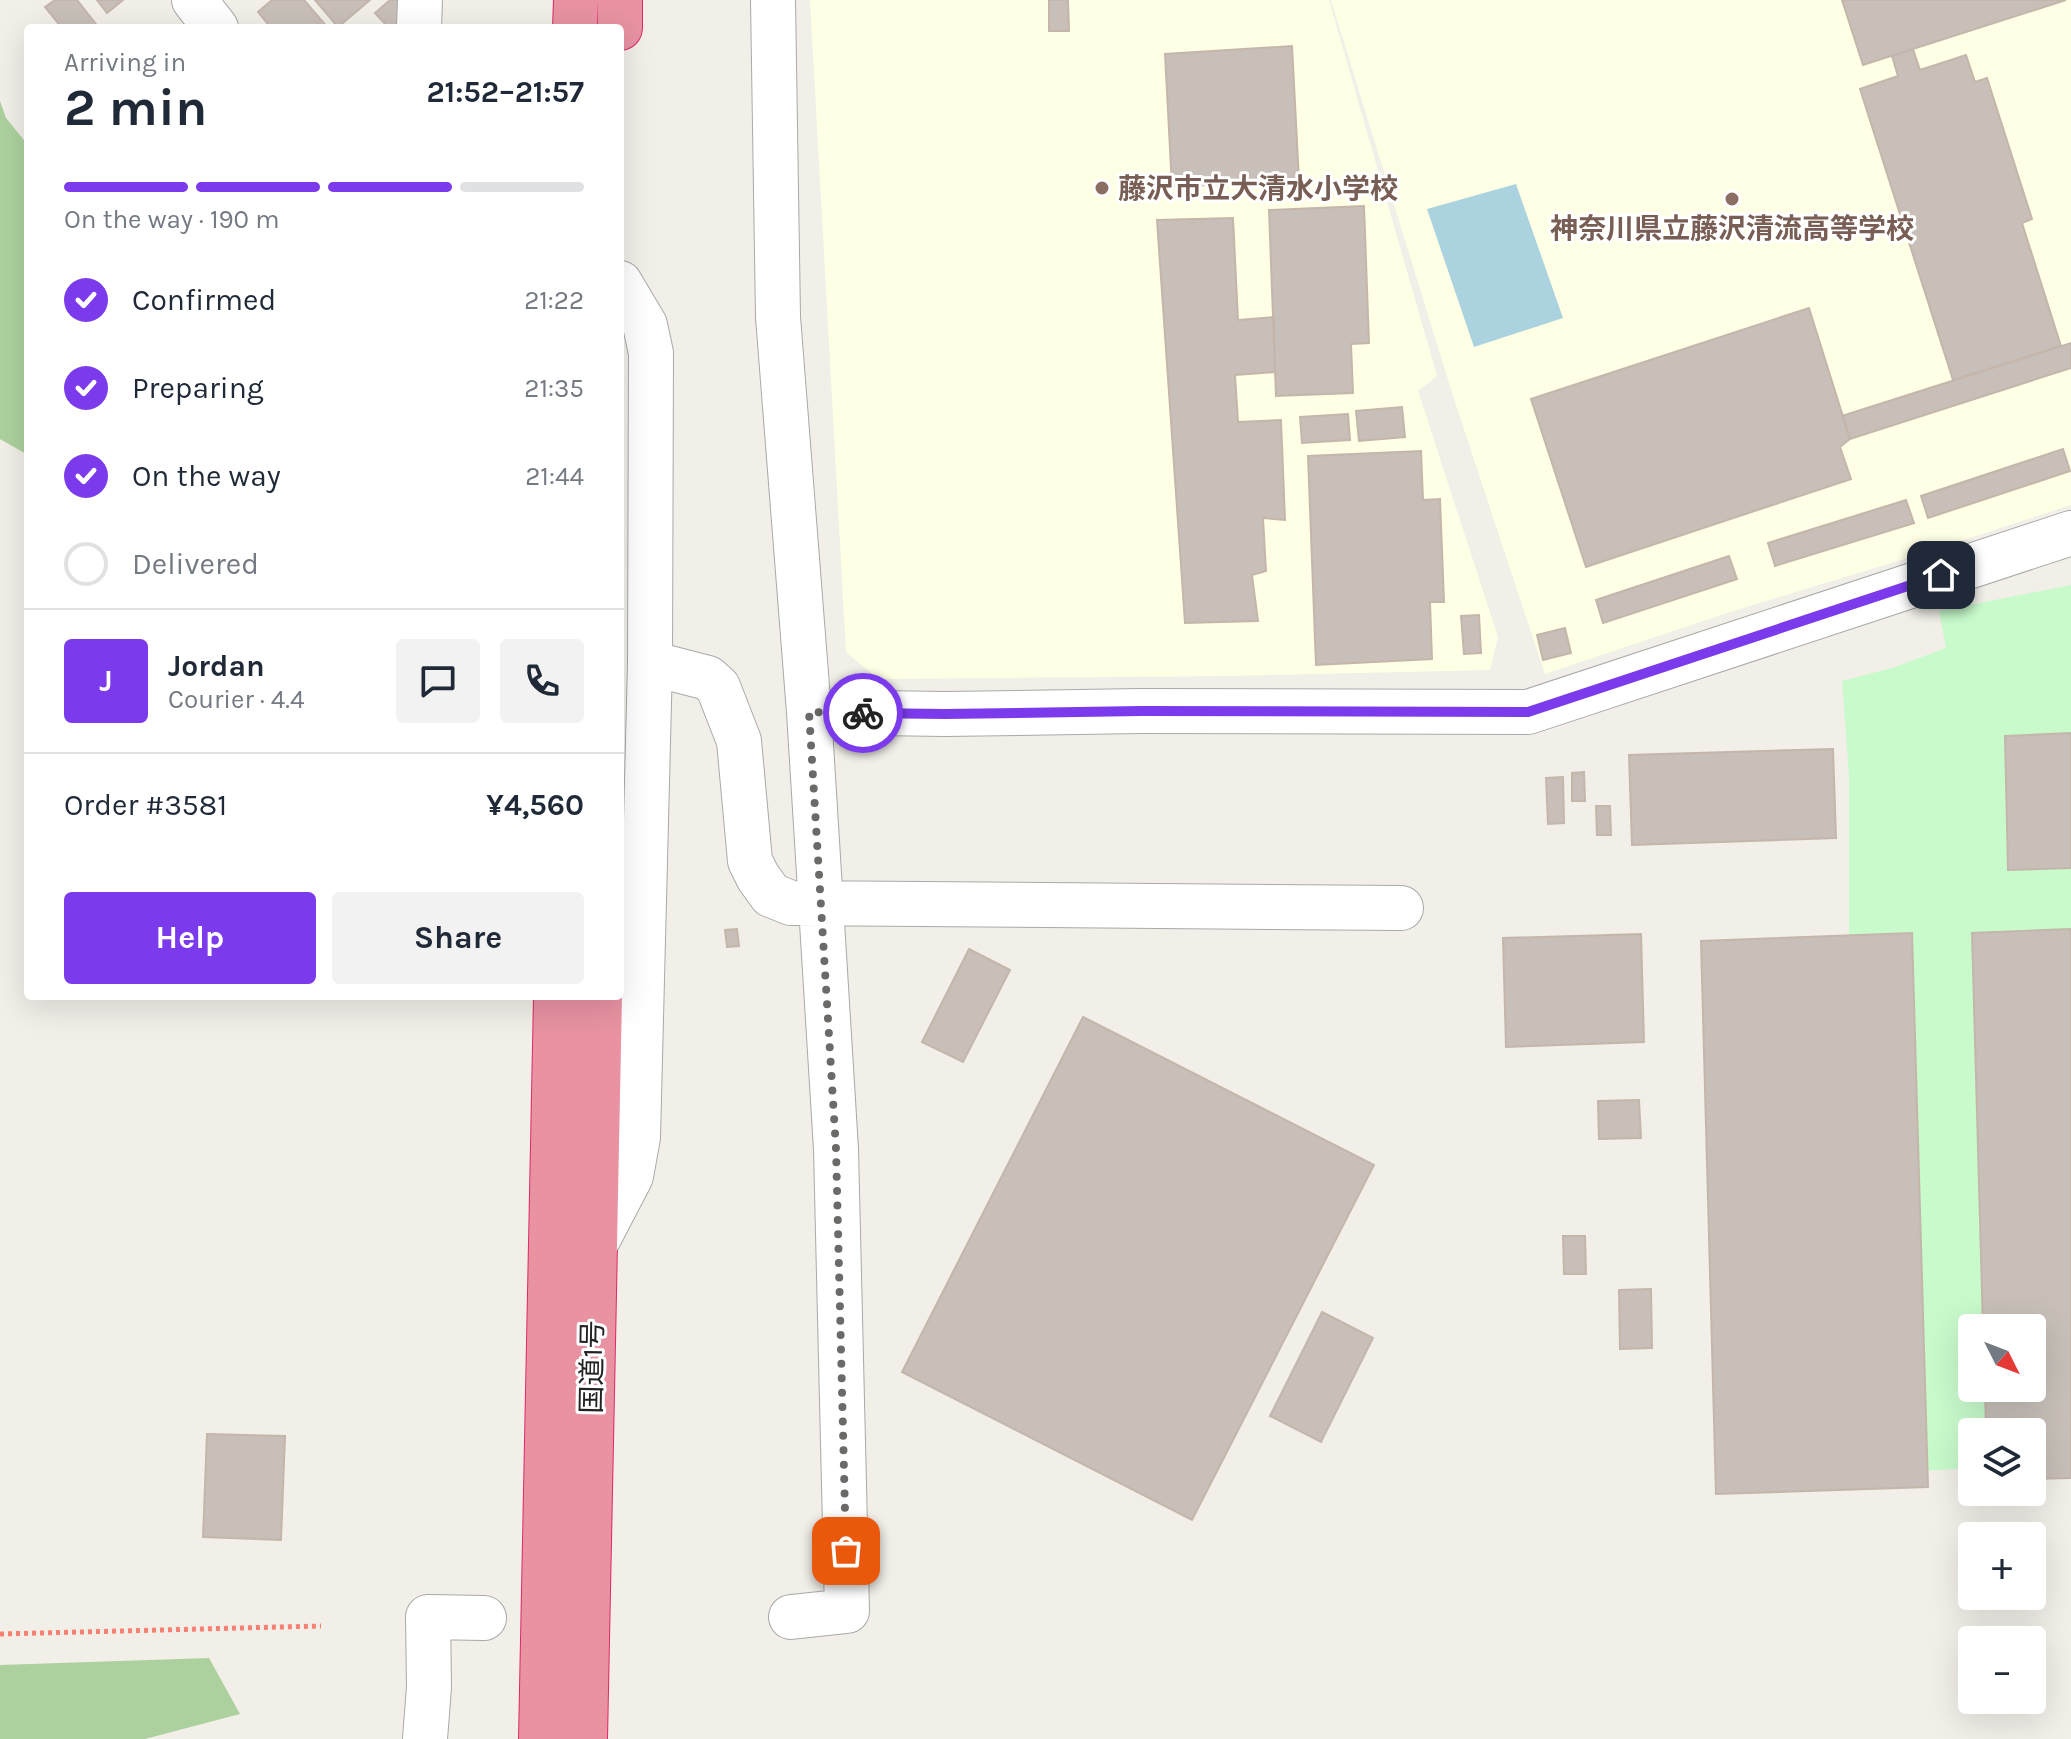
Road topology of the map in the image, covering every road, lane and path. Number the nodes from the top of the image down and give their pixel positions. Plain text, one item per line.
1 (194, 0) edge
2 (420, 0) edge
3 (576, 0) edge
4 (620, 0) edge
5 (773, 0) edge
6 (213, 24) edge
7 (419, 24) edge
8 (575, 24) edge
9 (620, 24) edge
10 (624, 290) edge
11 (2071, 533) edge
12 (650, 663) junction
13 (809, 712) junction
14 (1401, 908) dead end
15 (556, 1000) edge
16 (600, 1000) edge
17 (595, 1245) junction
18 (791, 1617) dead end
19 (484, 1618) dead end
20 (321, 1626) dead end
21 (0, 1634) edge
22 (425, 1739) edge
23 (541, 1739) edge
24 (585, 1739) edge

1 - 6 street
2 - 7 street
3 - 8 highway
4 - 9 highway
5 - 13 street
10 - 12 street
11 - 13 street
12 - 14 street
12 - 17 street
13 - 18 street
15 - 23 highway, 国道1号
16 - 17 highway, 国道1号
17 - 24 highway, 国道1号
19 - 22 street
20 - 21 path

